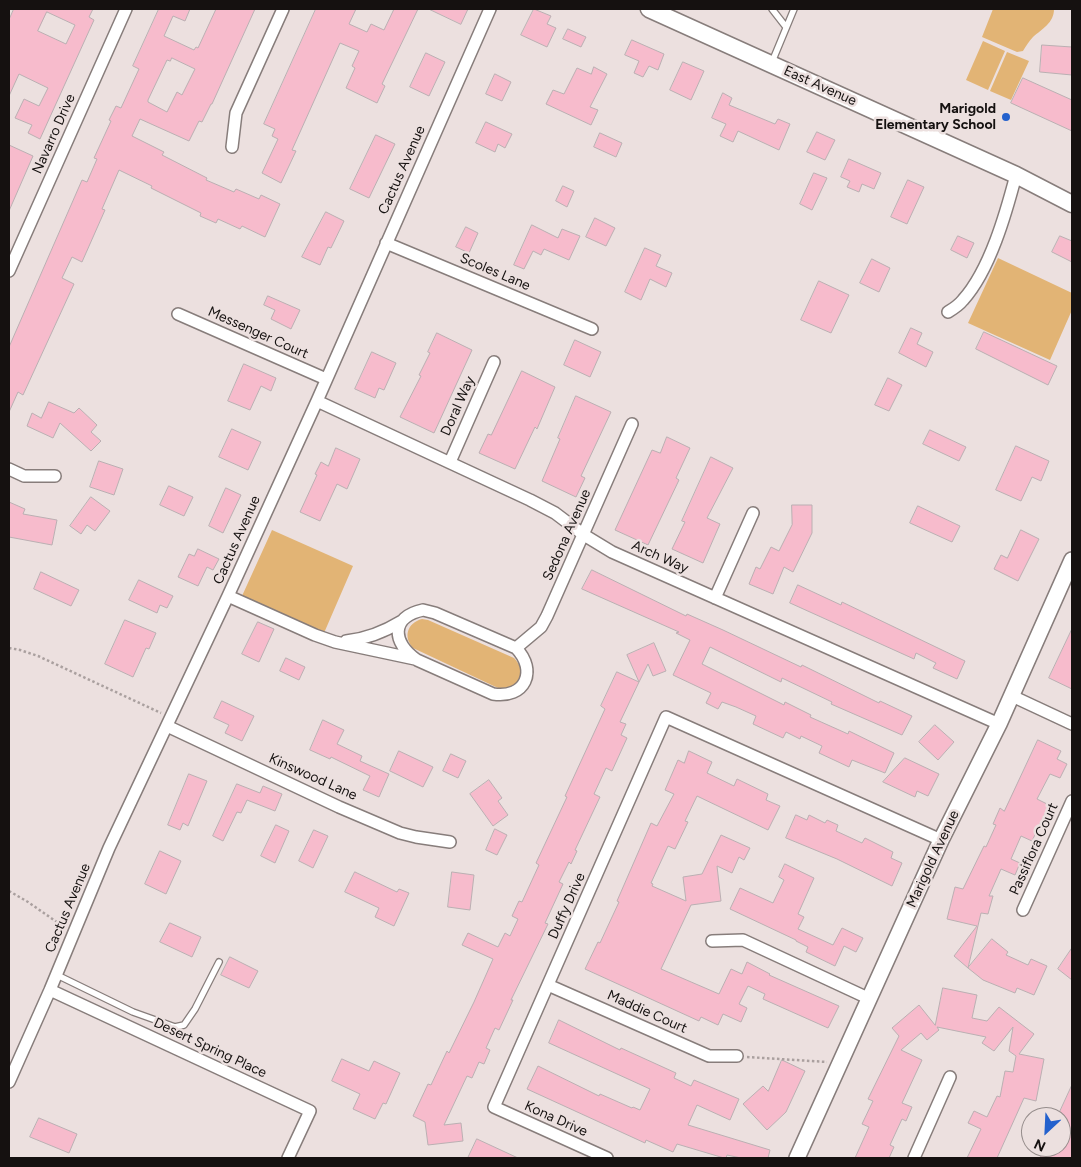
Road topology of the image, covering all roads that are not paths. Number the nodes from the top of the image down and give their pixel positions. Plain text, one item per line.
1 (126, 9) edge
2 (283, 9) edge
3 (490, 9) edge
4 (649, 9) edge
5 (772, 9) edge
6 (794, 9) edge
7 (786, 27) junction
8 (771, 64) junction
9 (232, 147) dead end
10 (1016, 175) junction
11 (1072, 204) edge
12 (386, 242) junction
13 (9, 271) edge
14 (948, 312) dead end
15 (178, 314) dead end
16 (592, 329) dead end
17 (494, 362) dead end
18 (326, 380) junction
19 (317, 402) junction
20 (632, 424) dead end
21 (450, 462) junction
22 (9, 469) edge
23 (54, 476) dead end
24 (752, 513) dead end
25 (584, 535) junction
26 (1072, 560) edge
27 (228, 596) junction
28 (716, 598) junction
29 (402, 621) junction
30 (335, 642) junction
31 (516, 648) junction
32 (417, 660) junction
33 (1012, 696) junction
34 (169, 722) junction
35 (999, 724) junction
36 (1072, 724) edge
37 (1072, 801) edge
38 (941, 840) junction
39 (450, 842) dead end
40 (1023, 910) dead end
41 (712, 941) dead end
42 (219, 962) dead end
43 (57, 975) junction
44 (548, 985) junction
45 (50, 990) junction
46 (870, 999) junction
47 (737, 1056) road end
48 (950, 1078) dead end
49 (9, 1082) edge
50 (494, 1107) joint
51 (288, 1158) edge
52 (607, 1158) edge
53 (797, 1158) edge
54 (914, 1158) edge

1 - 13 street, Navarro Drive
2 - 9 street
3 - 12 street, Cactus Avenue
4 - 8 main road, East Avenue
5 - 7 lane
6 - 7 lane
7 - 8 lane
8 - 10 main road, East Avenue
10 - 11 main road, East Avenue
10 - 14 street
12 - 16 street, Scoles Lane
12 - 18 street, Cactus Avenue
15 - 18 street, Messenger Court
17 - 21 street, Doral Way
18 - 19 street, Cactus Avenue
19 - 21 street, Arch Way
19 - 27 street, Cactus Avenue
20 - 25 street, Sedona Avenue
21 - 25 street, Arch Way
22 - 23 street
24 - 28 street
25 - 28 street, Arch Way
25 - 31 street, Sedona Avenue
26 - 33 street, Marigold Avenue
27 - 30 street
27 - 34 street, Cactus Avenue
28 - 35 street, Arch Way
29 - 30 street
29 - 31 street
29 - 32 street
30 - 32 street
31 - 32 street
33 - 35 street, Marigold Avenue
33 - 36 street
34 - 39 street, Kinswood Lane
34 - 43 street, Cactus Avenue
35 - 38 street, Marigold Avenue
37 - 40 street, Passiflora Court
38 - 44 street, Duffy Drive
38 - 46 street, Marigold Avenue
41 - 46 street
42 - 43 lane
43 - 45 street, Cactus Avenue
44 - 47 street, Maddie Court
44 - 50 street, Duffy Drive
45 - 49 street, Cactus Avenue
45 - 51 street, Desert Spring Place
46 - 53 street, Marigold Avenue
48 - 54 street
50 - 52 street, Kona Drive

